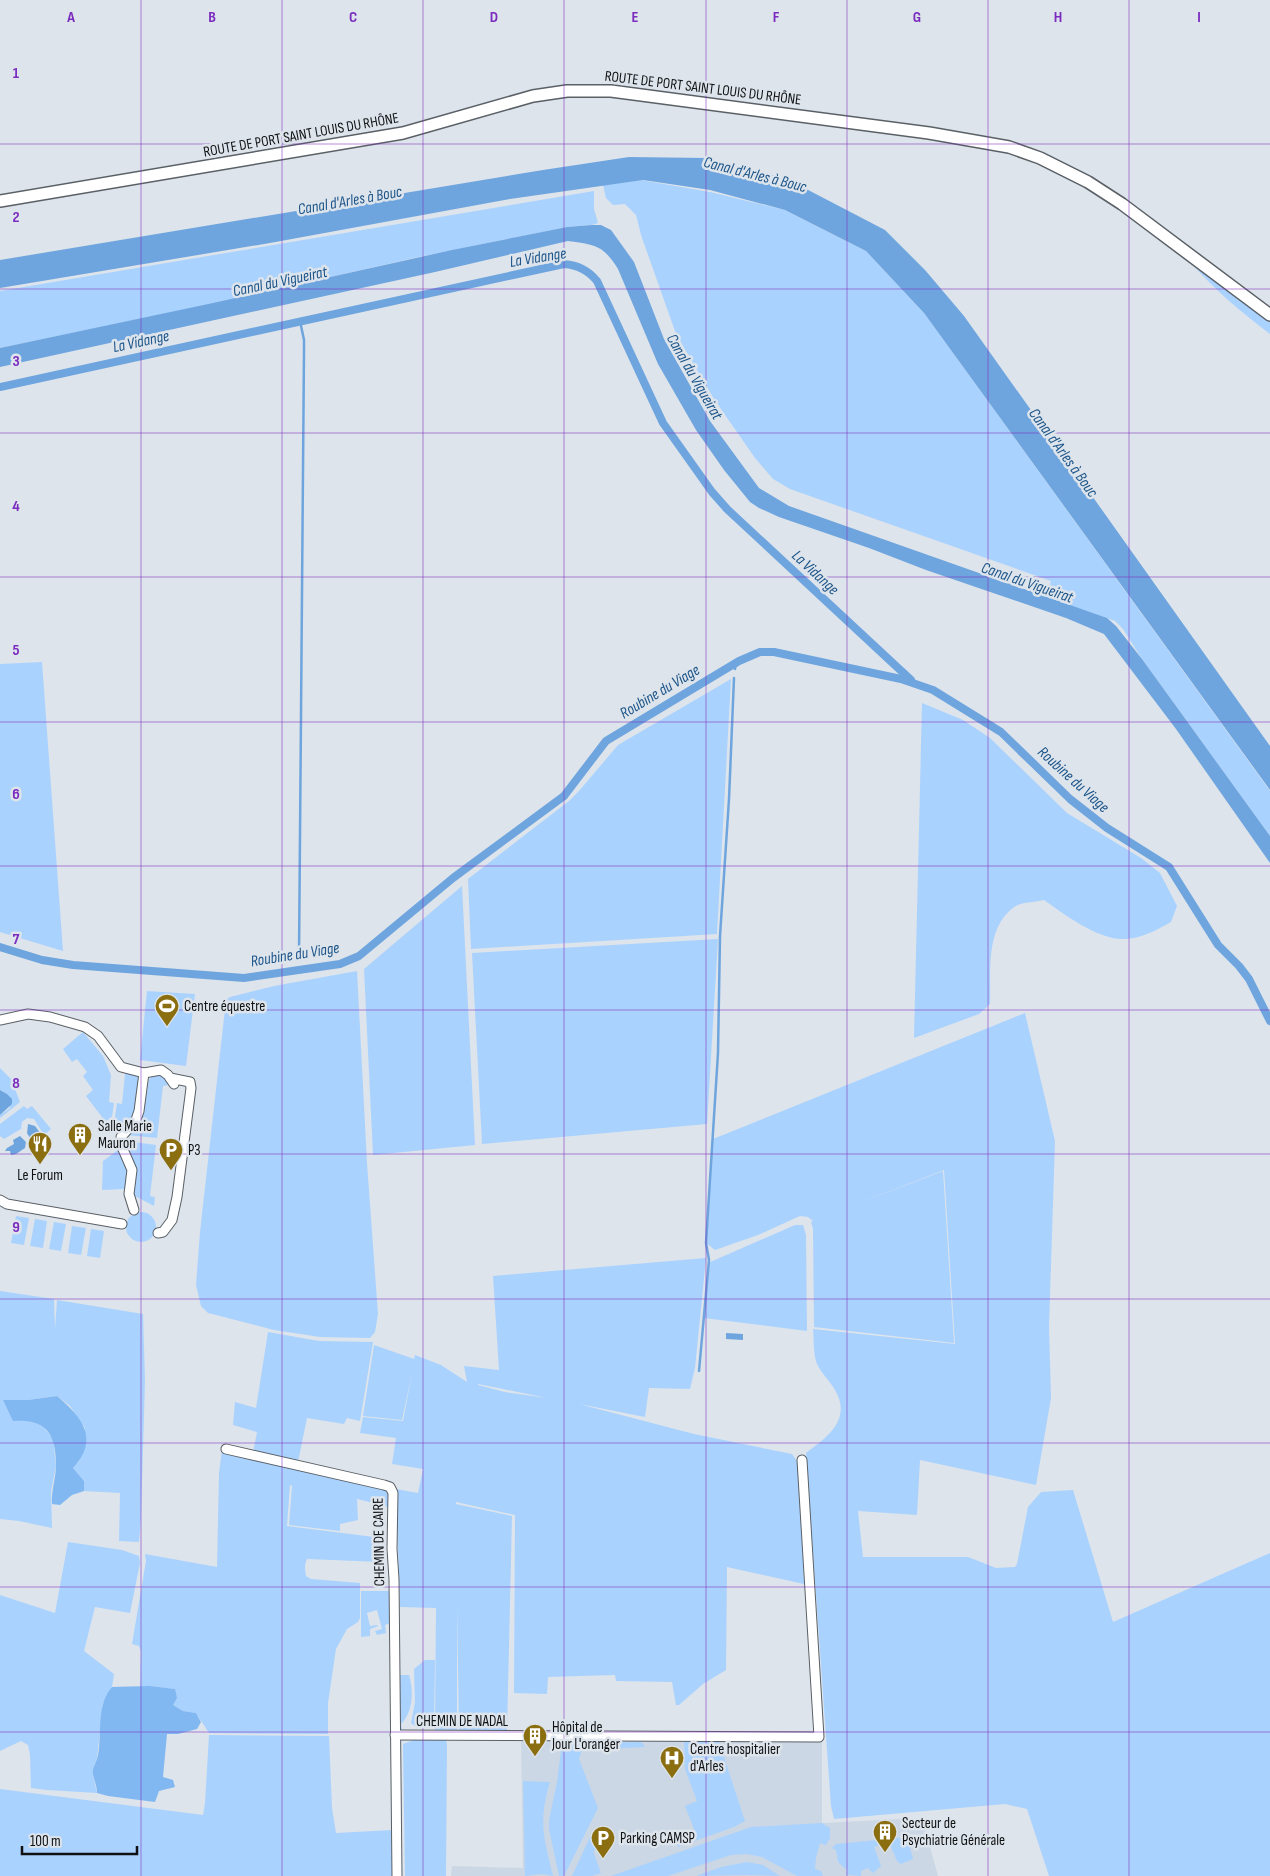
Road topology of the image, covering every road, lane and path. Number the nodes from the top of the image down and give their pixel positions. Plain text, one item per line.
1 (0, 201) edge
2 (1270, 316) edge
3 (0, 1020) edge
4 (144, 1073) junction
5 (0, 1200) edge
6 (134, 1210) dead end
7 (122, 1224) dead end
8 (158, 1234) dead end
9 (226, 1449) dead end
10 (802, 1460) dead end
11 (395, 1735) junction
12 (397, 1876) edge

1 - 2 main road, ROUTE DE PORT SAINT LOUIS DU RHÔNE
3 - 4 street
4 - 6 street
4 - 8 street
5 - 7 street
9 - 11 street, CHEMIN DE CAIRE
10 - 11 street, CHEMIN DE NADAL
11 - 12 street, CHEMIN DE NADAL

